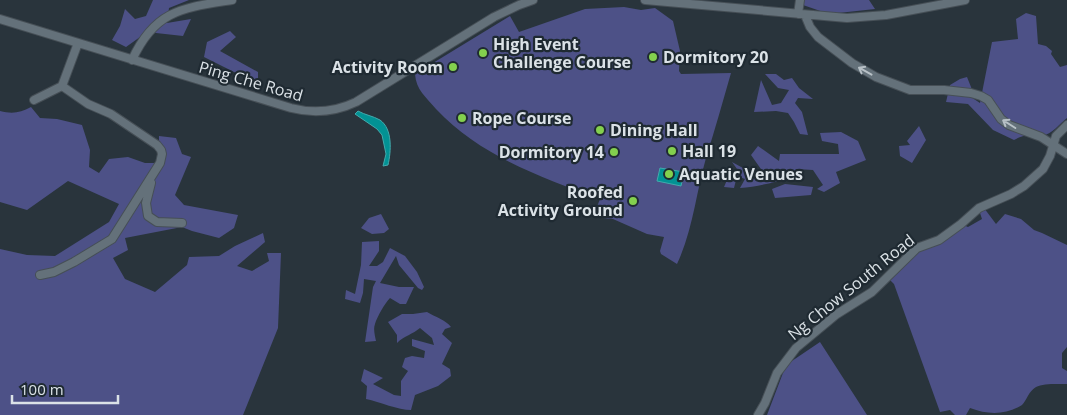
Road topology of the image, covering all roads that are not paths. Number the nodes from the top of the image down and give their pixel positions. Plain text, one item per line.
1 (232, 0) edge
2 (533, 0) edge
3 (645, 0) edge
4 (800, 0) edge
5 (965, 0) edge
6 (801, 14) junction
7 (0, 20) edge
8 (78, 43) junction
9 (132, 60) junction
10 (62, 86) junction
11 (34, 100) dead end
12 (1067, 125) edge
13 (1053, 145) junction
14 (1067, 154) edge
15 (154, 174) junction
16 (182, 223) dead end
17 (40, 275) dead end
18 (758, 415) edge

1 - 9 street
2 - 9 street, Ping Che Road
3 - 6 street
4 - 6 street
5 - 6 street
13 -> 6 street
7 - 8 street, Ping Che Road
8 - 9 street, Ping Che Road
8 - 10 street
10 - 11 street
10 - 15 street
12 - 13 street, Ng Chow South Road
13 - 14 street
13 - 18 street, Ng Chow South Road
15 - 16 street
15 - 17 street

